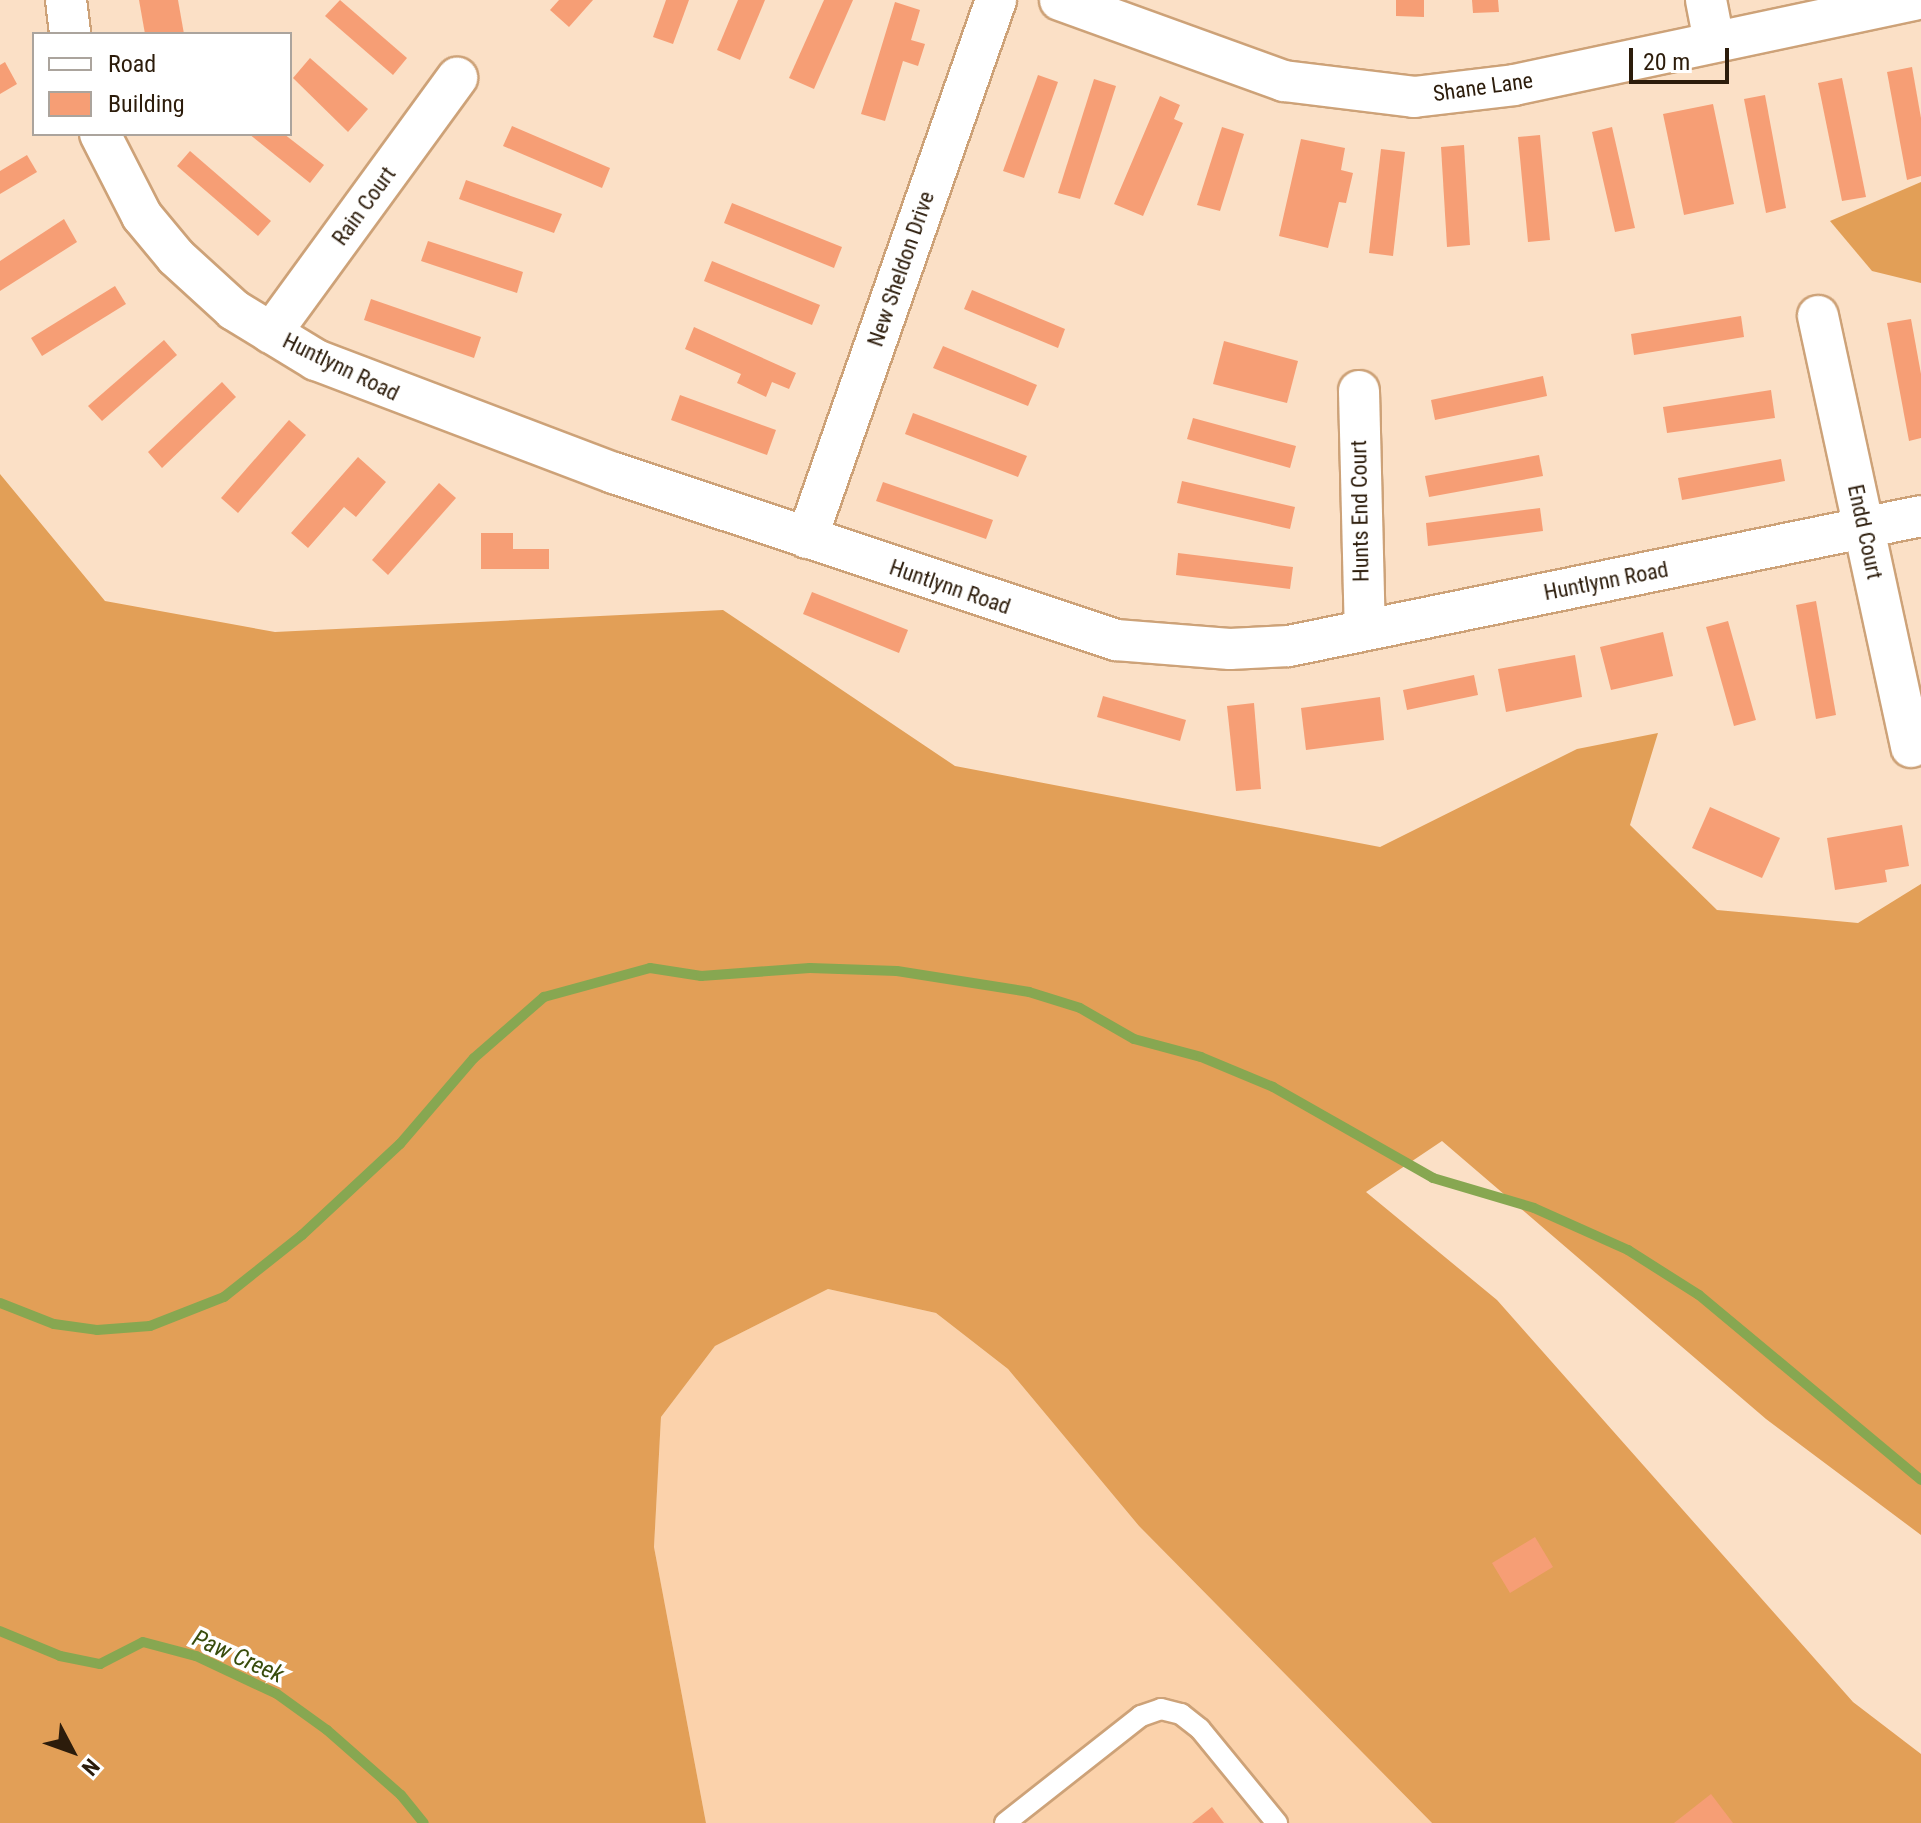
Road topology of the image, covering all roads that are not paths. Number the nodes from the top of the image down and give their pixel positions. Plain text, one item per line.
1 (66, 0) edge
2 (996, 0) edge
3 (1060, 0) edge
4 (1706, 0) edge
5 (1914, 0) edge
6 (70, 32) edge
7 (1714, 41) junction
8 (457, 78) dead end
9 (101, 136) edge
10 (1818, 316) dead end
11 (271, 333) junction
12 (1359, 391) dead end
13 (1921, 516) edge
14 (1864, 529) junction
15 (807, 538) junction
16 (1365, 630) junction
17 (1911, 747) dead end
18 (1005, 1823) edge
19 (1277, 1823) edge

1 - 6 street
2 - 15 street, New Sheldon Drive
3 - 7 street, Shane Lane
4 - 7 street
5 - 7 street, Shane Lane
8 - 11 street, Rain Court
9 - 11 street, Huntlynn Road
10 - 14 street, Endd Court
11 - 15 street, Huntlynn Road
12 - 16 street, Hunts End Court
13 - 14 street, Huntlynn Road
14 - 16 street, Huntlynn Road
14 - 17 street, Endd Court
15 - 16 street, Huntlynn Road
18 - 19 lane

